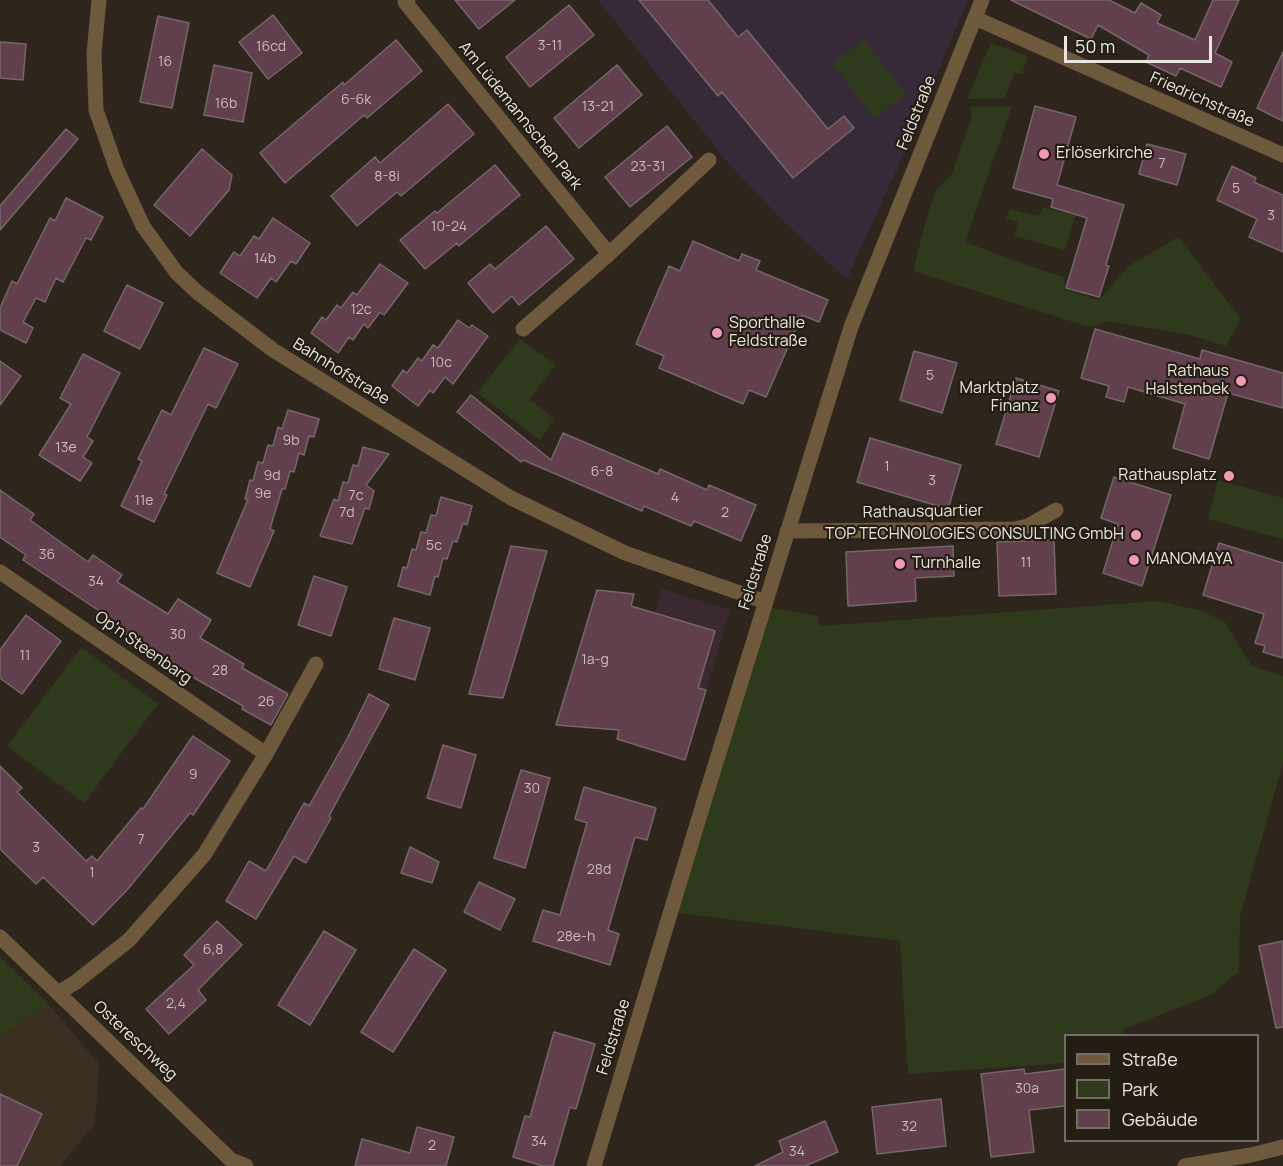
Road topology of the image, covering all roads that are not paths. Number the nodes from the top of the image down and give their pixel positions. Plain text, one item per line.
1 (99, 0) edge
2 (408, 0) edge
3 (982, 0) edge
4 (975, 18) junction
5 (1283, 155) edge
6 (708, 160) dead end
7 (609, 254) junction
8 (524, 329) dead end
9 (1056, 510) dead end
10 (787, 531) junction
11 (0, 572) edge
12 (766, 602) junction
13 (316, 664) dead end
14 (266, 754) junction
15 (0, 938) edge
16 (58, 993) junction
17 (1283, 1147) edge
18 (1252, 1160) edge
19 (246, 1166) edge
20 (594, 1166) edge
21 (1185, 1166) edge

1 - 12 street, Bahnhofstraße
2 - 7 street, Am Lüdemannschen Park
3 - 4 street, Feldstraße
4 - 5 street, Friedrichstraße
4 - 10 street, Feldstraße
6 - 7 street
7 - 8 street
9 - 10 street, Rathausquartier
10 - 12 street, Feldstraße
11 - 14 street, Op'n Steenbarg
12 - 20 street, Feldstraße
13 - 14 street
14 - 16 street
15 - 16 street, Ostereschweg
16 - 19 street, Ostereschweg
17 - 18 street
18 - 21 street

